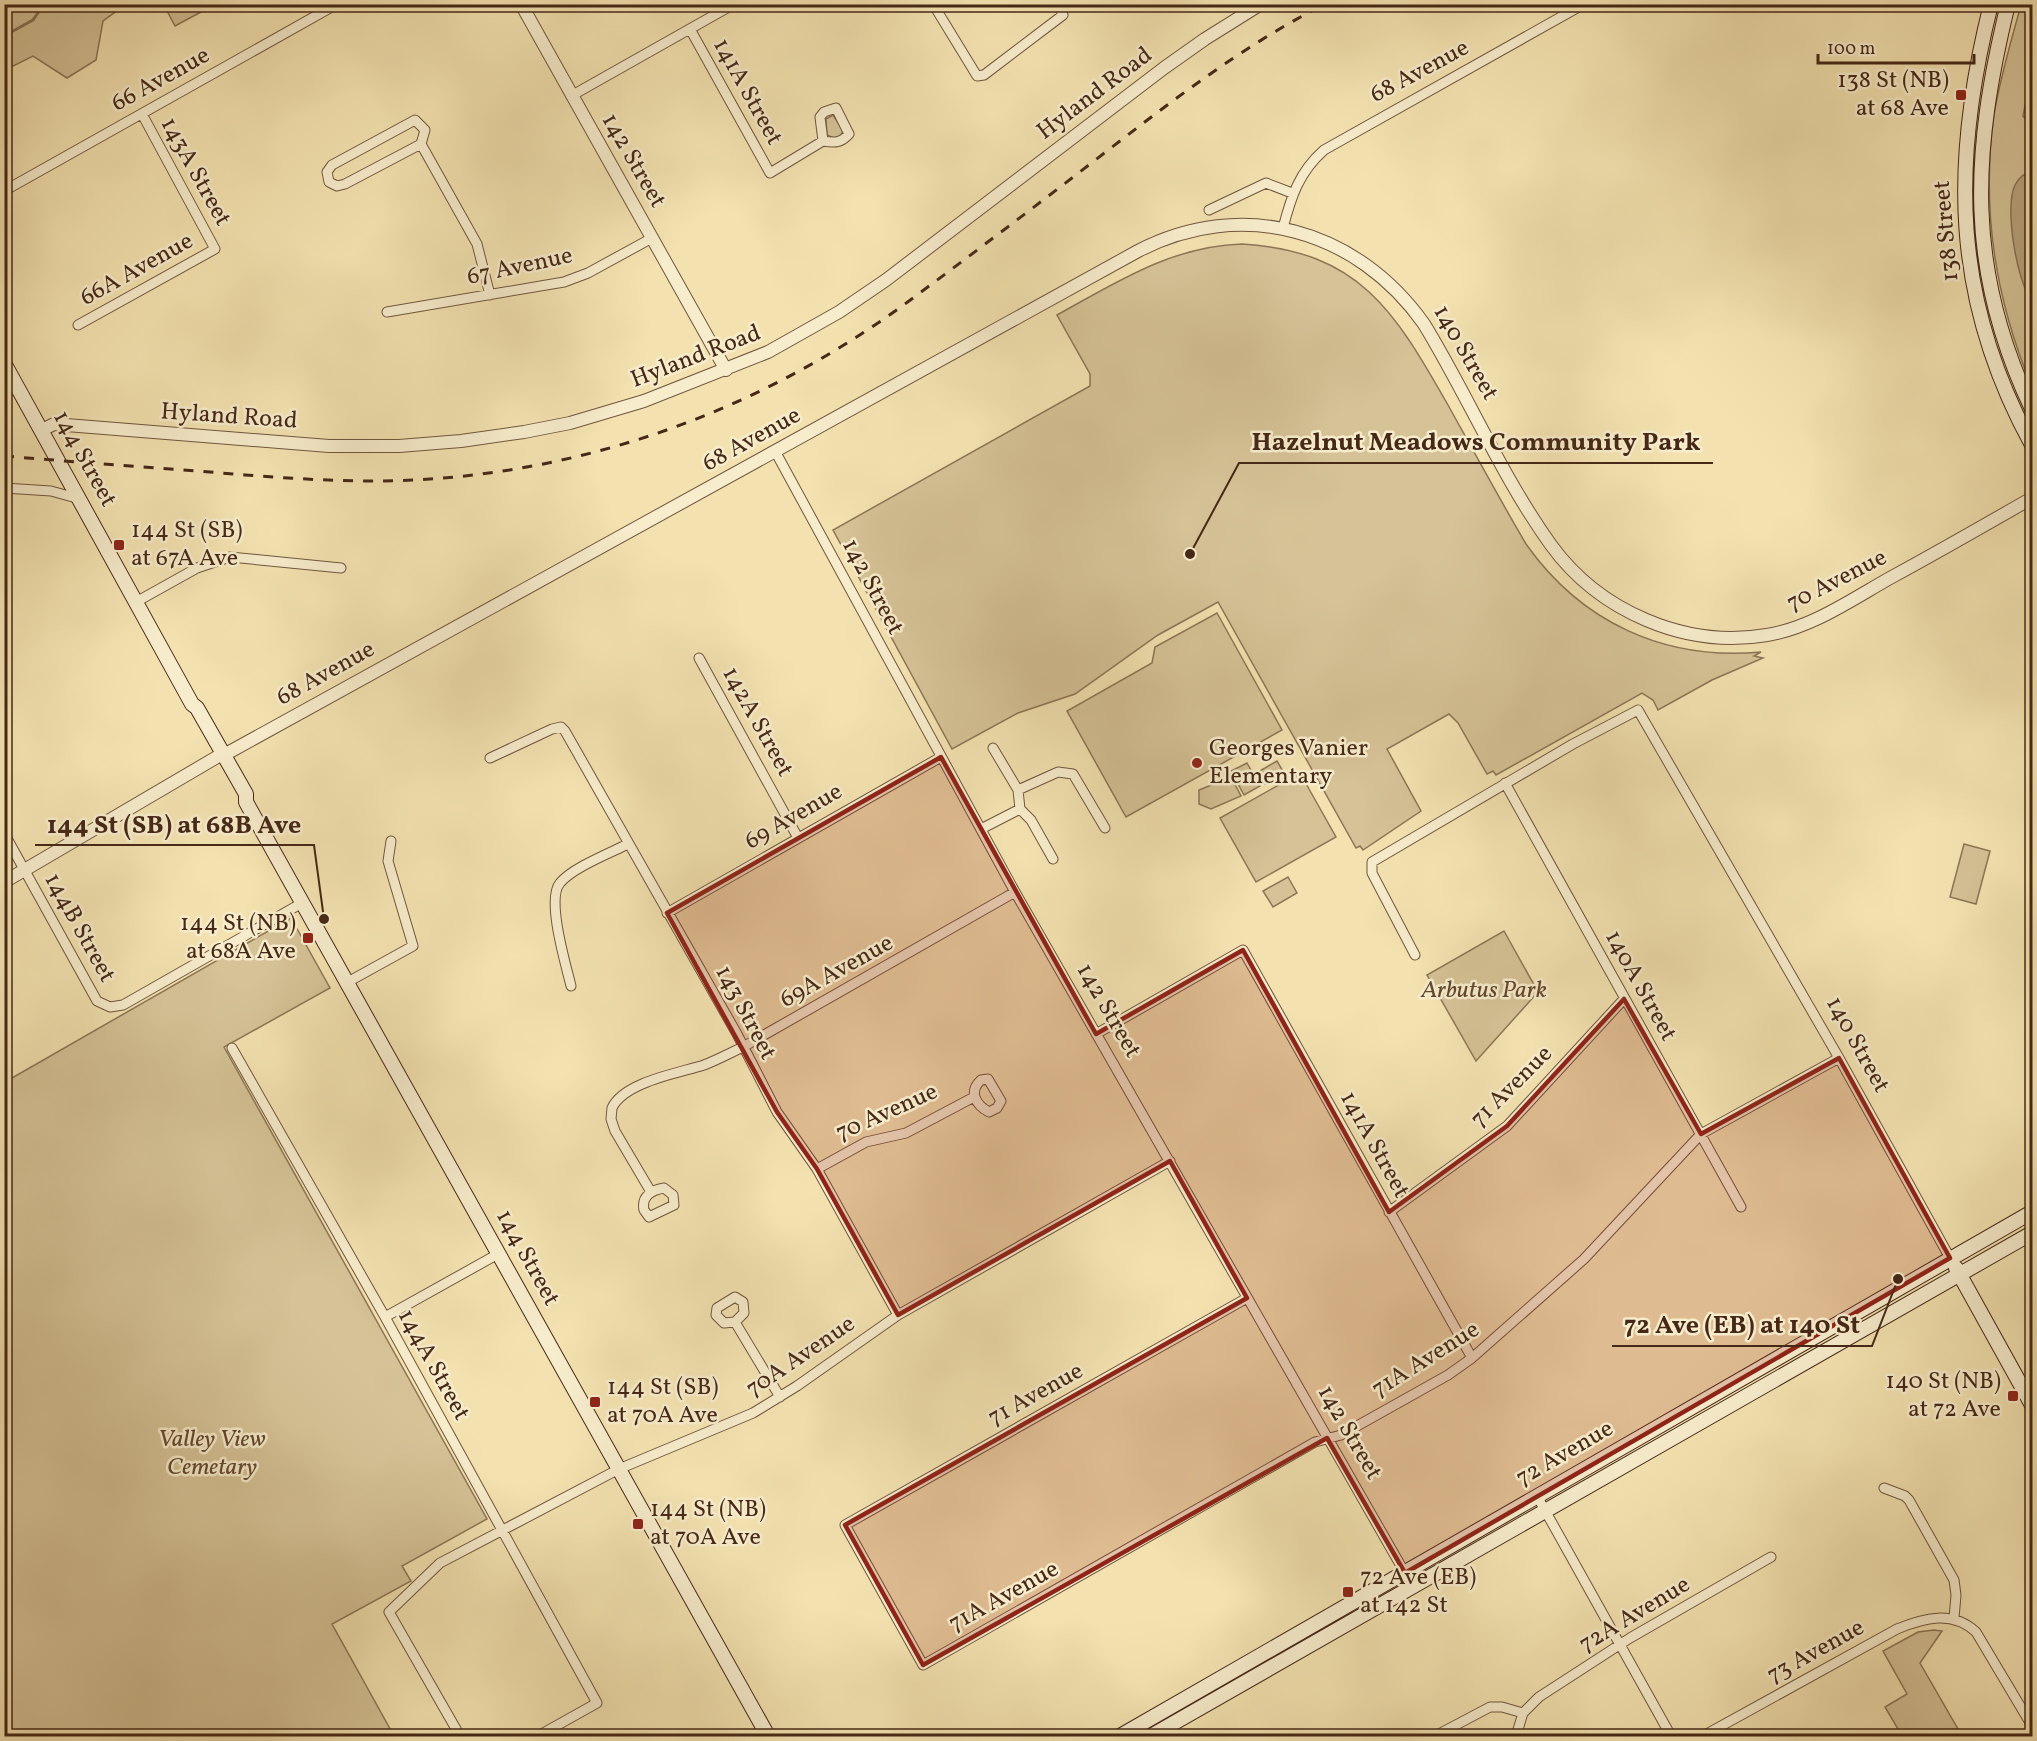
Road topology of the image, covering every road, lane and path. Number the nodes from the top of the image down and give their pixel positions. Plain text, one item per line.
1 (337, 4) edge
2 (521, 4) edge
3 (734, 4) edge
4 (933, 4) edge
5 (1058, 4) edge
6 (1261, 4) edge
7 (1584, 4) edge
8 (2008, 4) edge
9 (1990, 5) edge
10 (1246, 8) edge
11 (690, 29) junction
12 (571, 96) junction
13 (142, 114) junction
14 (823, 141) dead end
15 (421, 144) junction
16 (4, 190) edge
17 (1293, 193) junction
18 (1209, 210) dead end
19 (1283, 228) junction
20 (652, 238) junction
21 (215, 249) joint
22 (490, 295) junction
23 (387, 312) dead end
24 (78, 325) dead end
25 (4, 363) edge
26 (726, 370) junction
27 (2032, 409) edge
28 (42, 430) junction
29 (2032, 445) edge
30 (775, 451) junction
31 (66, 473) junction
32 (4, 488) edge
33 (51, 491) junction
34 (2032, 498) edge
35 (80, 499) junction
36 (341, 568) dead end
37 (1584, 581) joint
38 (136, 602) junction
39 (699, 658) dead end
40 (993, 748) dead end
41 (220, 756) junction
42 (941, 757) junction
43 (490, 758) dead end
44 (1505, 783) junction
45 (1018, 790) junction
46 (1020, 809) junction
47 (1105, 828) dead end
48 (981, 829) junction
49 (4, 833) edge
50 (798, 836) junction
51 (391, 841) dead end
52 (628, 844) junction
53 (1053, 858) dead end
54 (25, 870) junction
55 (4, 882) edge
56 (1015, 892) junction
57 (302, 903) junction
58 (667, 913) junction
59 (1415, 955) dead end
60 (346, 983) junction
61 (571, 986) dead end
62 (1624, 999) junction
63 (1096, 1034) junction
64 (742, 1047) junction
65 (232, 1048) dead end
66 (1839, 1058) junction
67 (974, 1097) dead end
68 (1701, 1134) junction
69 (1170, 1161) junction
70 (817, 1169) junction
71 (651, 1192) dead end
72 (1741, 1207) dead end
73 (1389, 1212) junction
74 (2032, 1212) edge
75 (2032, 1233) edge
76 (498, 1254) junction
77 (1950, 1258) junction
78 (1959, 1276) junction
79 (1247, 1298) junction
80 (898, 1316) junction
81 (385, 1317) junction
82 (735, 1322) dead end
83 (1472, 1358) junction
84 (780, 1397) junction
85 (2032, 1405) edge
86 (1327, 1438) junction
87 (619, 1470) junction
88 (1884, 1488) dead end
89 (1537, 1496) junction
90 (1546, 1512) junction
91 (501, 1531) junction
92 (1771, 1557) dead end
93 (1405, 1573) junction
94 (1413, 1587) junction
95 (1954, 1618) junction
96 (1620, 1645) junction
97 (923, 1665) joint
98 (1523, 1713) junction
99 (2032, 1726) edge
100 (460, 1737) edge
101 (538, 1737) edge
102 (768, 1737) edge
103 (1120, 1737) edge
104 (1152, 1737) edge
105 (1435, 1737) edge
106 (1516, 1737) edge
107 (1671, 1737) edge
108 (1703, 1737) edge

1 - 13 street, 66 Avenue
2 - 12 street, 142 Street
3 - 11 street
4 - 5 street
6 - 10 street, Hyland Road
7 - 17 street, 68 Avenue
8 - 27 main road, 138 Street
9 - 29 main road, 138 Street
10 - 26 street, Hyland Road
11 - 12 street
11 - 14 street, 141A Street
12 - 20 street, 142 Street
13 - 16 street, 66 Avenue
13 - 21 street, 143A Street
15 - 15 street
15 - 22 street
17 - 18 street
17 - 19 street, 68 Avenue
19 - 30 street, 68 Avenue
19 - 37 street, 140 Street
20 - 22 street, 67 Avenue
20 - 26 street, 142 Street
21 - 24 street, 66A Avenue
22 - 23 street, 67 Avenue
25 - 28 main road, 144 Street
26 - 28 street, Hyland Road
28 - 31 main road, 144 Street
30 - 41 street, 68 Avenue
30 - 42 street, 142 Street
31 - 33 street
31 - 35 main road, 144 Street
32 - 33 street
33 - 35 street
34 - 37 street, 70 Avenue
35 - 38 main road, 144 Street
36 - 38 street
38 - 41 main road, 144 Street
39 - 50 street, 142A Street
40 - 45 street
41 - 54 street, 68 Avenue
41 - 57 main road, 144 Street
42 - 48 street, 142 Street
42 - 50 street, 69 Avenue
43 - 52 street, 143 Street
44 - 59 street
44 - 62 street, 140A Street
44 - 66 street, 140 Street
45 - 46 street
45 - 47 street
46 - 48 street
46 - 53 street
48 - 56 street, 142 Street
49 - 54 street, 144B Street
50 - 58 street, 69 Avenue
51 - 60 street
52 - 58 street, 143 Street
52 - 61 street
54 - 55 street, 68 Avenue
54 - 57 street, 144B Street
56 - 63 street, 142 Street
56 - 64 street, 69A Avenue
57 - 60 main road, 144 Street
58 - 64 street, 143 Street
60 - 76 main road, 144 Street
62 - 68 street, 140A Street
62 - 73 street, 71 Avenue
63 - 69 street, 142 Street
63 - 73 street, 141A Street
64 - 70 street, 143 Street
64 - 71 street, 69A Avenue
65 - 81 street, 144A Street
66 - 68 street, 71A Avenue
66 - 77 street, 140 Street
67 - 70 street, 70 Avenue
68 - 72 street, 140A Street
68 - 83 street, 71A Avenue
69 - 79 street, 142 Street
69 - 80 street, 70A Avenue
70 - 80 street, 143 Street
73 - 83 street, 141A Street
74 - 77 main road, 72 Avenue
75 - 78 main road, 72 Avenue
76 - 81 street
76 - 87 main road, 144 Street
77 - 78 main road, 140 Street
77 - 89 main road, 72 Avenue
78 - 85 main road, 140 Street
78 - 90 main road, 72 Avenue
79 - 86 street, 142 Street
79 - 97 street, 71 Avenue
80 - 84 street, 70A Avenue
81 - 91 street, 144A Street
82 - 84 street
83 - 86 street, 71A Avenue
84 - 87 street, 70A Avenue
86 - 93 street, 142 Street
86 - 97 street, 71A Avenue
87 - 91 street, 70A Avenue
87 - 102 main road, 144 Street
88 - 95 street
89 - 90 street
89 - 93 main road, 72 Avenue
90 - 94 main road, 72 Avenue
90 - 96 street
91 - 100 street, 70A Avenue
91 - 101 street, 144A Street
92 - 96 street, 72A Avenue
93 - 94 street, 142 Street
93 - 103 main road, 72 Avenue
94 - 104 main road, 72 Avenue
95 - 99 street
95 - 108 street, 73 Avenue
96 - 98 street, 72A Avenue
96 - 107 street
98 - 105 street
98 - 106 street

